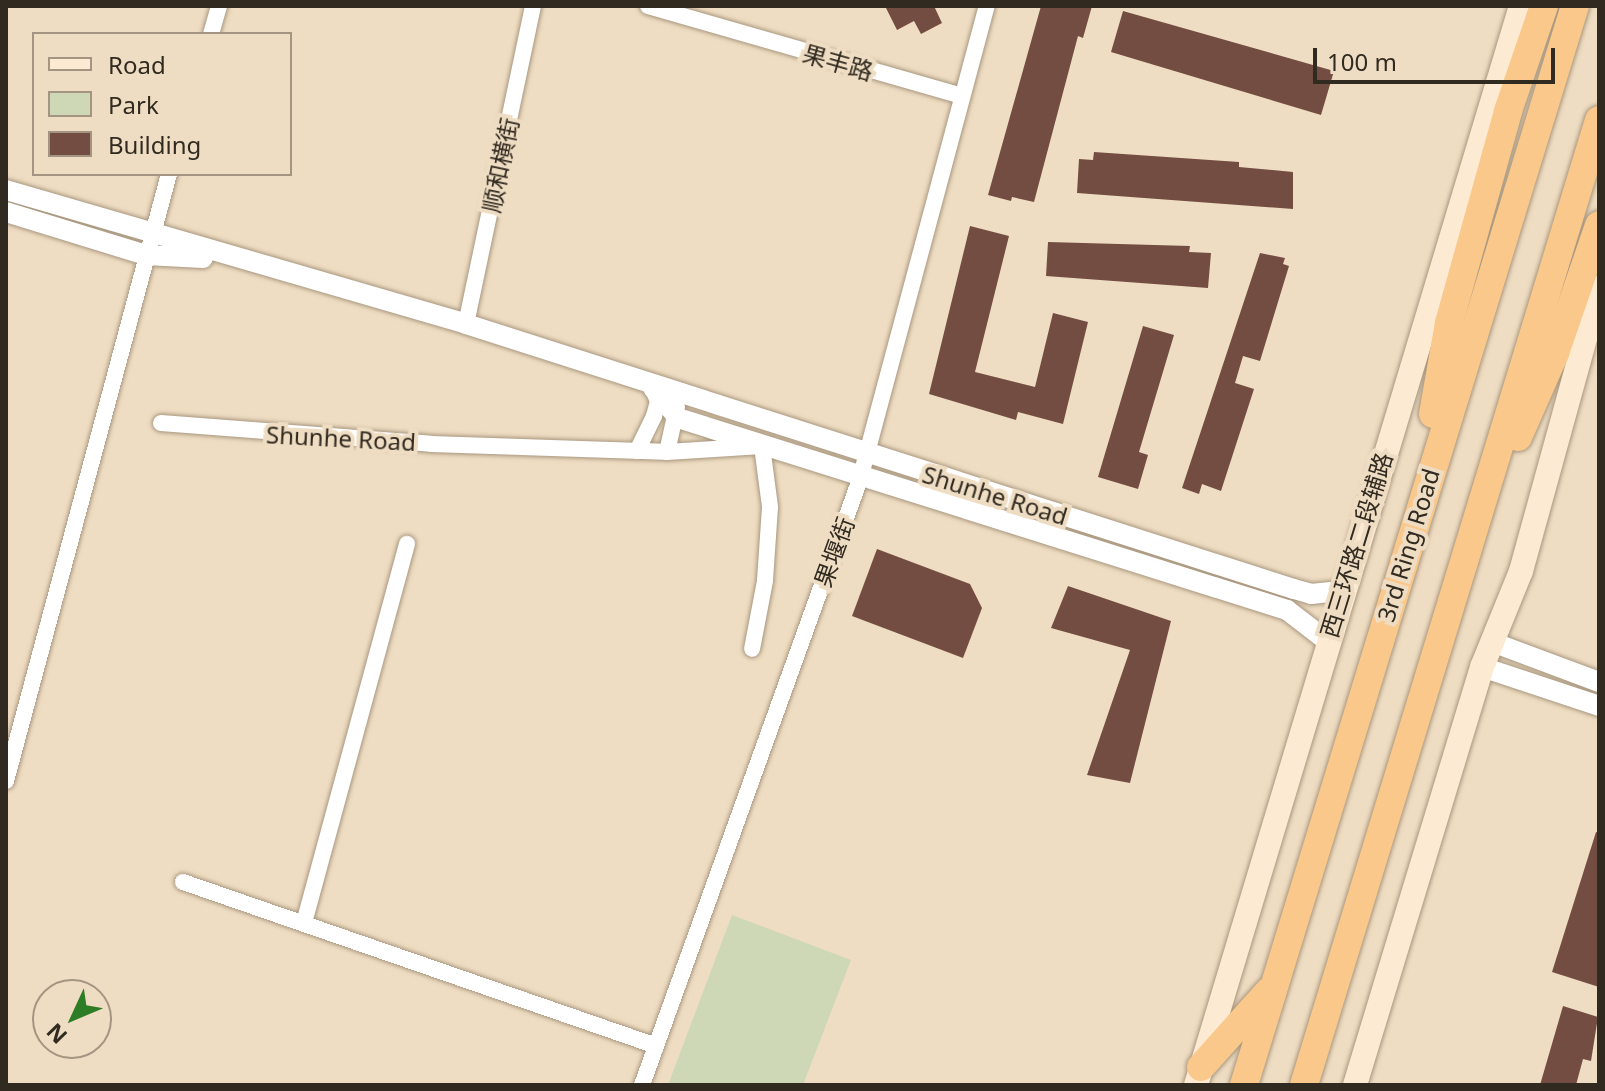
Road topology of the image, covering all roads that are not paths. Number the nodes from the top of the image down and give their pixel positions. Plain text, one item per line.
1 (219, 6) edge
2 (533, 6) edge
3 (648, 6) edge
4 (987, 6) edge
5 (1521, 6) edge
6 (1544, 6) edge
7 (1575, 6) edge
8 (212, 32) edge
9 (961, 96) junction
10 (1599, 120) edge
11 (168, 176) edge
12 (6, 190) edge
13 (6, 212) edge
14 (152, 233) junction
15 (1596, 236) edge
16 (146, 255) junction
17 (231, 259) junction
18 (1599, 288) edge
19 (466, 324) junction
20 (651, 384) junction
21 (673, 394) junction
22 (678, 418) junction
23 (161, 423) dead end
24 (762, 446) junction
25 (637, 451) junction
26 (667, 452) junction
27 (866, 455) junction
28 (860, 479) junction
29 (1410, 540) junction
30 (407, 544) dead end
31 (1465, 557) junction
32 (1341, 591) junction
33 (1326, 640) junction
34 (1492, 642) junction
35 (752, 649) dead end
36 (1482, 667) junction
37 (1599, 682) edge
38 (1599, 706) edge
39 (6, 781) edge
40 (183, 882) dead end
41 (304, 923) junction
42 (1274, 985) junction
43 (655, 1045) junction
44 (1198, 1076) edge
45 (642, 1085) edge
46 (1244, 1085) edge
47 (1304, 1085) edge
48 (1355, 1085) edge

1 - 8 street
2 - 19 street, 顺和横街
3 - 9 street, 果丰路
4 - 9 street, 果堰街
5 - 32 main road, 西三环路二段辅路
6 - 29 highway
7 - 29 highway, 3rd Ring Road
9 - 27 street, 果堰街
10 - 31 highway
11 - 14 street
12 - 14 street, Shunhe Road
13 - 16 street, Shunhe Road
14 - 16 street
14 - 17 street, Shunhe Road
15 - 31 highway
16 - 17 street, Shunhe Road
16 - 39 street
17 - 19 street, Shunhe Road
18 - 34 main road
19 - 20 street, Shunhe Road
20 - 21 street, Shunhe Road
20 - 22 street
20 - 25 street
21 - 22 street
21 - 27 street, Shunhe Road
22 - 24 street, Shunhe Road
22 - 26 street
23 - 25 street, Shunhe Road
24 - 26 street, Shunhe Road
24 - 28 street, Shunhe Road
24 - 35 street
25 - 26 street, Shunhe Road
27 - 28 street, 果堰街
27 - 32 street, Shunhe Road
28 - 33 street, Shunhe Road
28 - 43 street, 果堰街
29 - 42 highway, 3rd Ring Road
30 - 41 street
31 - 47 highway
32 - 33 main road, 西三环路二段辅路
33 - 44 main road, 西三环路二段辅路
34 - 36 main road
34 - 37 street
36 - 38 street
36 - 48 main road
40 - 41 street
41 - 43 street
42 - 44 highway
42 - 46 highway, 3rd Ring Road
43 - 45 street, 果堰街

